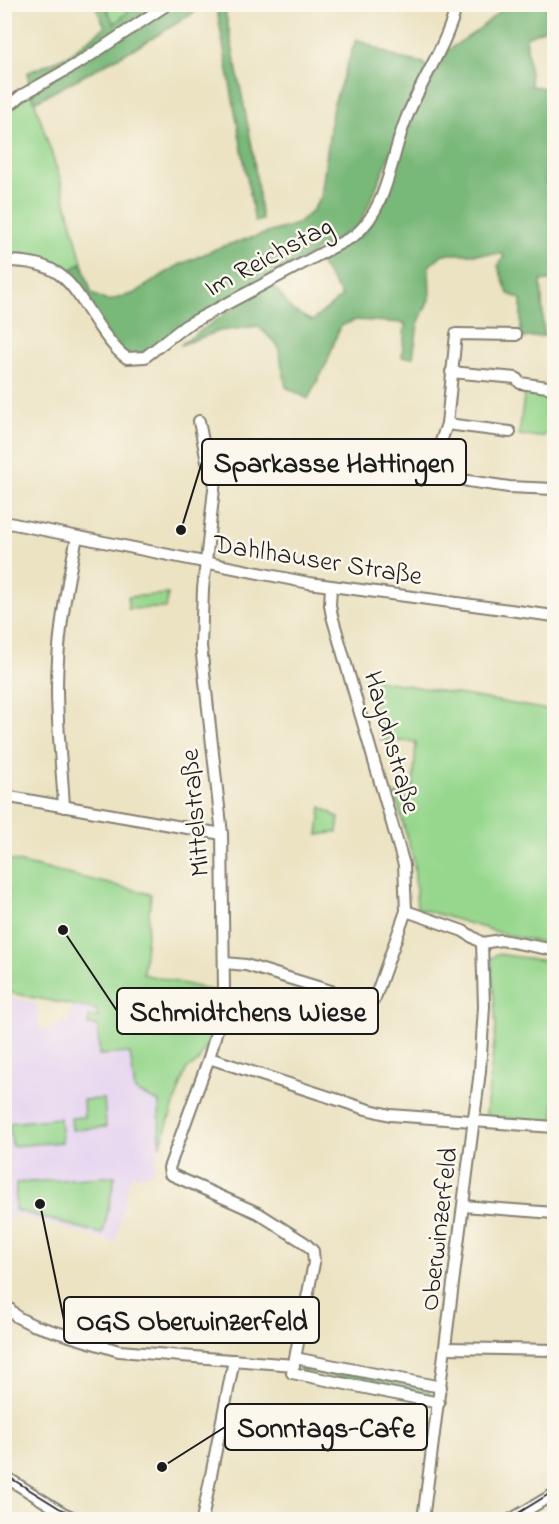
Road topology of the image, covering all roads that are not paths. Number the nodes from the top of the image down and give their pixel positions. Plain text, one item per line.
1 (168, 4) edge
2 (457, 4) edge
3 (4, 110) edge
4 (4, 261) edge
5 (516, 335) dead end
6 (451, 372) junction
7 (555, 388) edge
8 (200, 421) dead end
9 (447, 424) junction
10 (510, 432) dead end
11 (217, 471) junction
12 (430, 473) junction
13 (555, 489) edge
14 (4, 522) edge
15 (77, 537) junction
16 (206, 564) junction
17 (331, 586) junction
18 (555, 616) edge
19 (4, 796) edge
20 (64, 807) junction
21 (222, 834) junction
22 (406, 911) junction
23 (482, 943) junction
24 (555, 950) edge
25 (225, 963) junction
26 (209, 1058) junction
27 (474, 1122) junction
28 (555, 1127) edge
29 (464, 1206) junction
30 (555, 1213) edge
31 (4, 1303) edge
32 (446, 1348) junction
33 (555, 1350) edge
34 (234, 1360) junction
35 (295, 1362) junction
36 (441, 1387) junction
37 (439, 1402) junction
38 (4, 1476) edge
39 (555, 1494) edge
40 (79, 1520) edge
41 (202, 1520) edge
42 (423, 1520) edge
43 (510, 1520) edge

1 - 3 street
2 - 4 street, Im Reichstag
5 - 6 street
6 - 7 street
6 - 9 street
8 - 11 street
9 - 10 street
9 - 12 street
11 - 12 street
11 - 16 street, Mittelstraße
12 - 13 street
14 - 15 street, Dahlhauser Straße
15 - 16 street, Dahlhauser Straße
15 - 20 street
16 - 17 street, Dahlhauser Straße
16 - 21 street, Mittelstraße
17 - 18 street, Dahlhauser Straße
17 - 22 street, Haydnstraße
19 - 20 street
20 - 21 street
21 - 25 street, Mittelstraße
22 - 23 street
22 - 25 street
23 - 24 street
23 - 27 street, Oberwinzerfeld
25 - 26 street, Mittelstraße
26 - 27 street
26 - 35 street, Mittelstraße
27 - 28 street
27 - 29 street, Oberwinzerfeld
29 - 30 street
29 - 32 street, Oberwinzerfeld
31 - 34 street
32 - 33 street
32 - 36 street, Oberwinzerfeld
34 - 35 street
34 - 41 street
35 - 36 street
35 - 37 street
36 - 37 street, Oberwinzerfeld
37 - 42 street, Oberwinzerfeld
38 - 40 street
39 - 43 street

